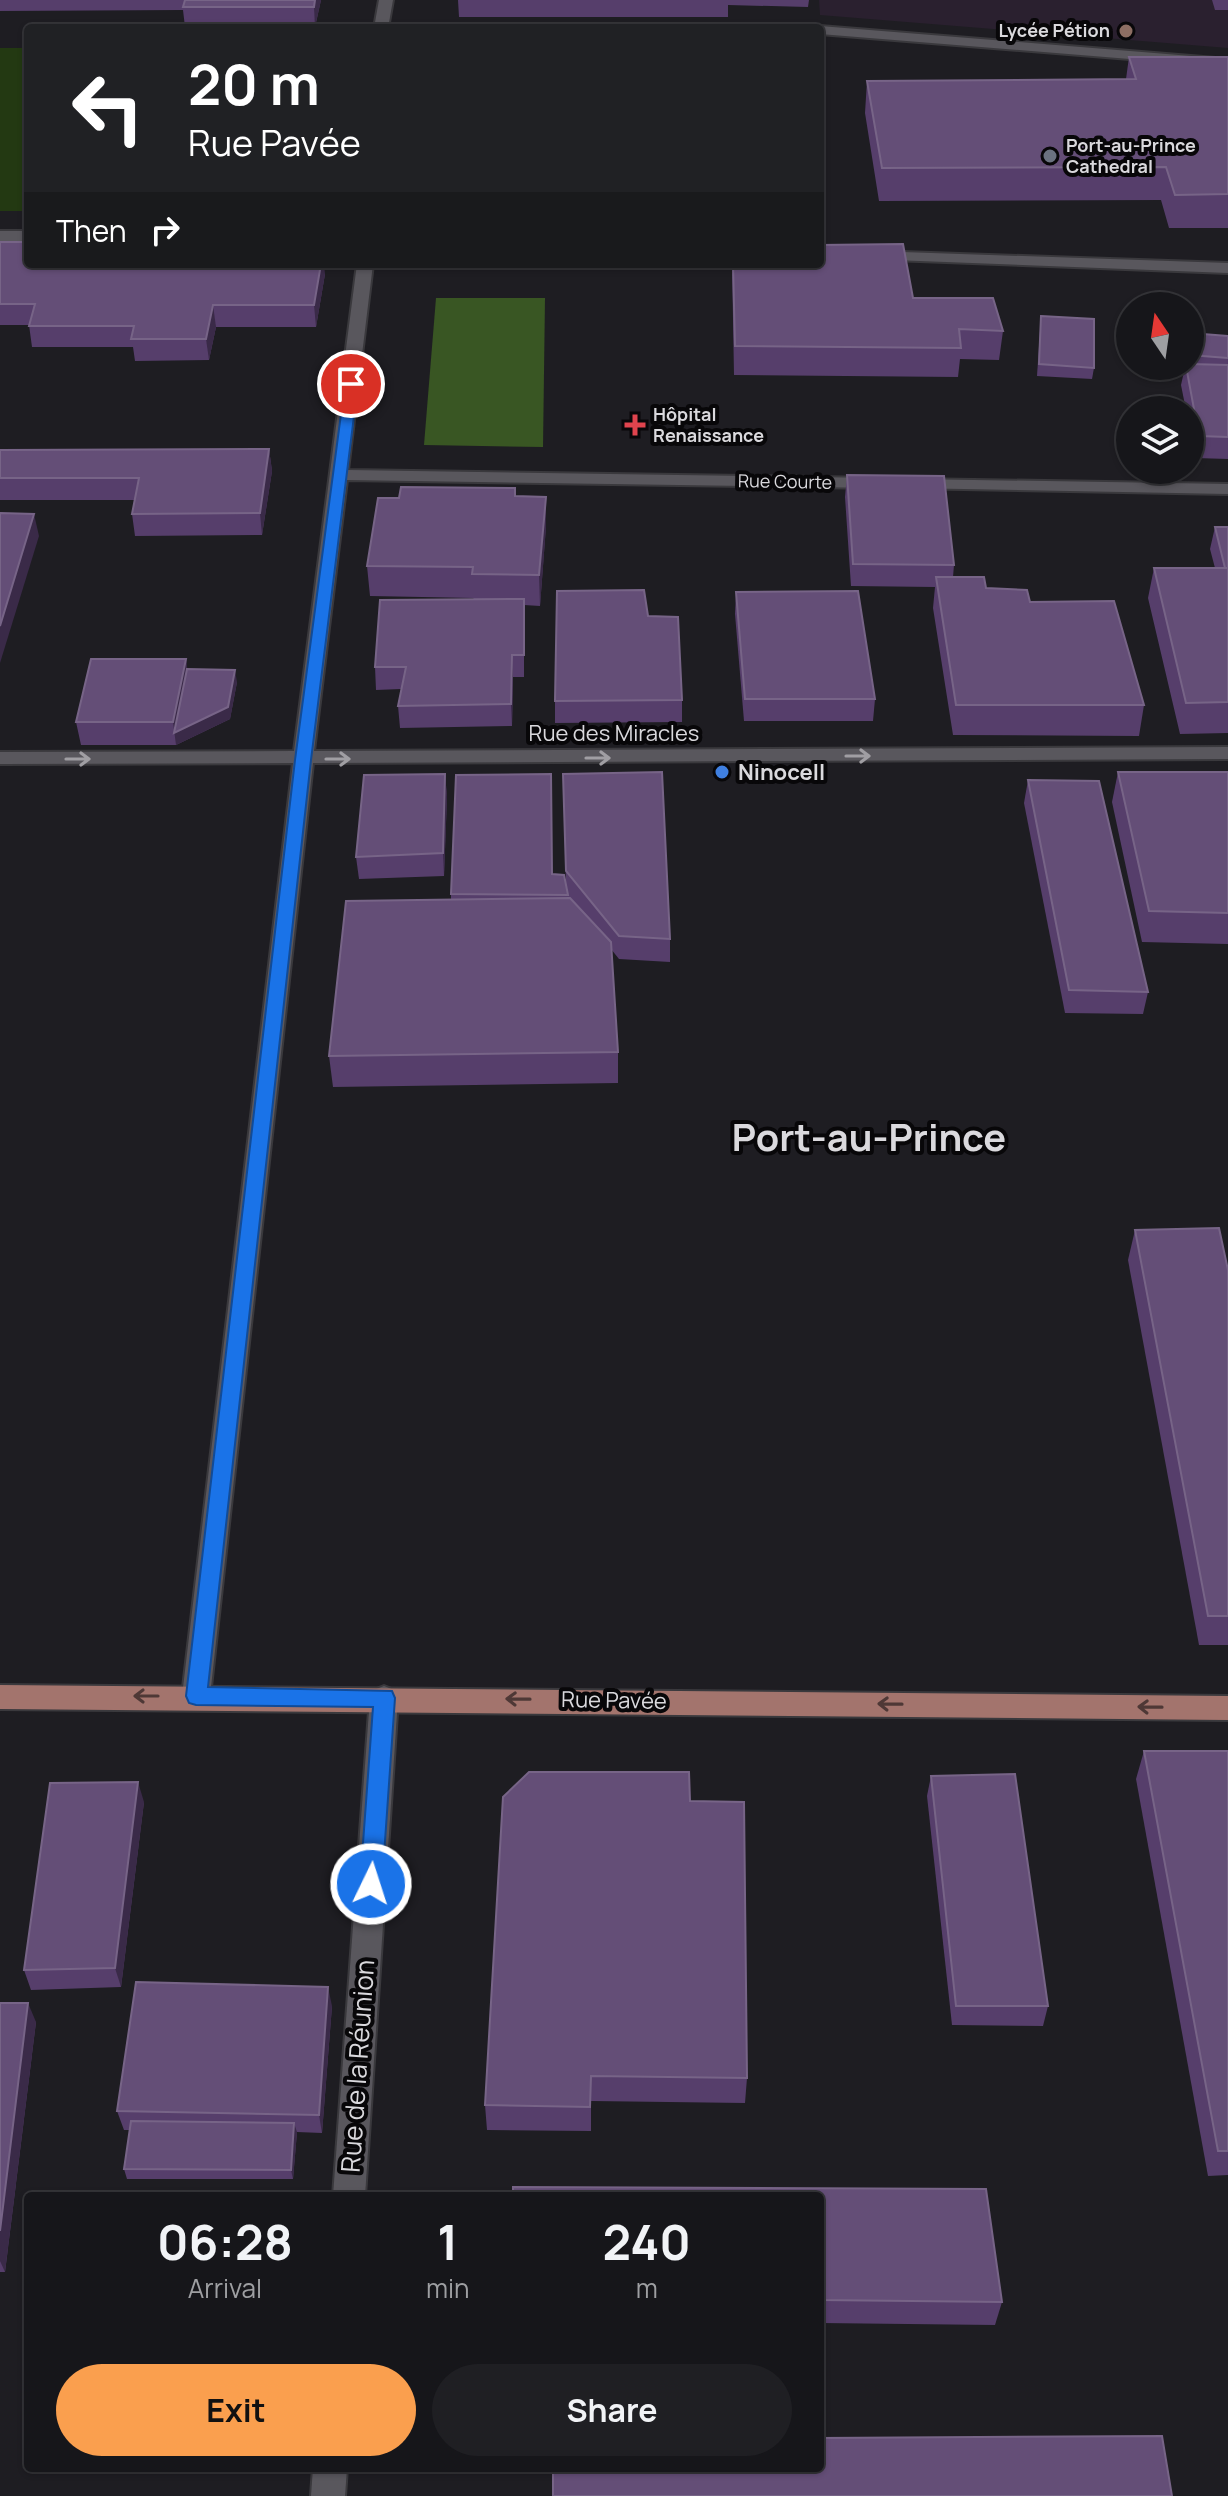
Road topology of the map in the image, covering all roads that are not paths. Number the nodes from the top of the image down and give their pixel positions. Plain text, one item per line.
1 (386, 0) edge
2 (382, 24) edge
3 (824, 30) edge
4 (1228, 63) edge
5 (0, 236) edge
6 (24, 236) edge
7 (855, 256) edge
8 (365, 268) edge
9 (1228, 268) edge
10 (341, 475) junction
11 (1228, 489) edge
12 (1228, 753) edge
13 (0, 758) edge
14 (303, 760) junction
15 (196, 1696) junction
16 (0, 1697) edge
17 (384, 1698) junction
18 (1228, 1708) edge
19 (349, 2192) edge
20 (330, 2472) edge
21 (328, 2496) edge

1 - 2 street
3 - 4 street
5 - 6 street
7 - 9 street
8 - 10 street
10 - 11 street, Rue Courte
10 - 14 street
14 -> 12 street, Rue des Miracles
13 -> 14 street, Rue des Miracles
14 - 15 street
15 -> 16 main road, Rue Pavée
15 - 17 main road, Rue Pavée
18 -> 17 main road, Rue Pavée
17 - 19 street, Rue de la Réunion
20 - 21 street

